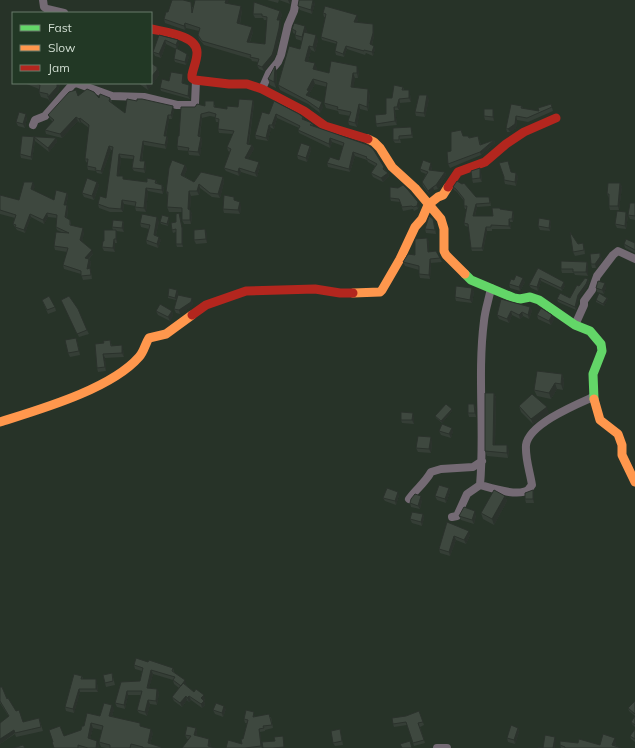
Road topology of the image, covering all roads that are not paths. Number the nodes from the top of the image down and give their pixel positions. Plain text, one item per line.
1 (43, 0) edge
2 (296, 0) edge
3 (60, 12) edge
4 (152, 29) edge
5 (196, 81) junction
6 (74, 84) edge
7 (79, 84) edge
8 (262, 89) junction
9 (556, 118) dead end
10 (33, 125) dead end
11 (428, 205) junction
12 (635, 259) edge
13 (491, 288) junction
14 (575, 325) junction
15 (593, 397) junction
16 (0, 422) edge
17 (482, 462) junction
18 (635, 482) edge
19 (480, 485) junction
20 (409, 499) edge
21 (452, 517) dead end
22 (437, 748) edge
23 (447, 748) edge

1 - 3 street
2 - 8 street
4 - 5 street
5 - 7 street
5 - 8 street
6 - 10 street
8 - 11 street
9 - 11 street
11 - 13 street
11 - 16 street
12 - 14 street
13 - 14 street
13 - 17 street
14 - 15 street
15 - 18 street
15 - 19 street
17 - 19 street
17 - 20 street
19 - 21 street
22 - 23 street

